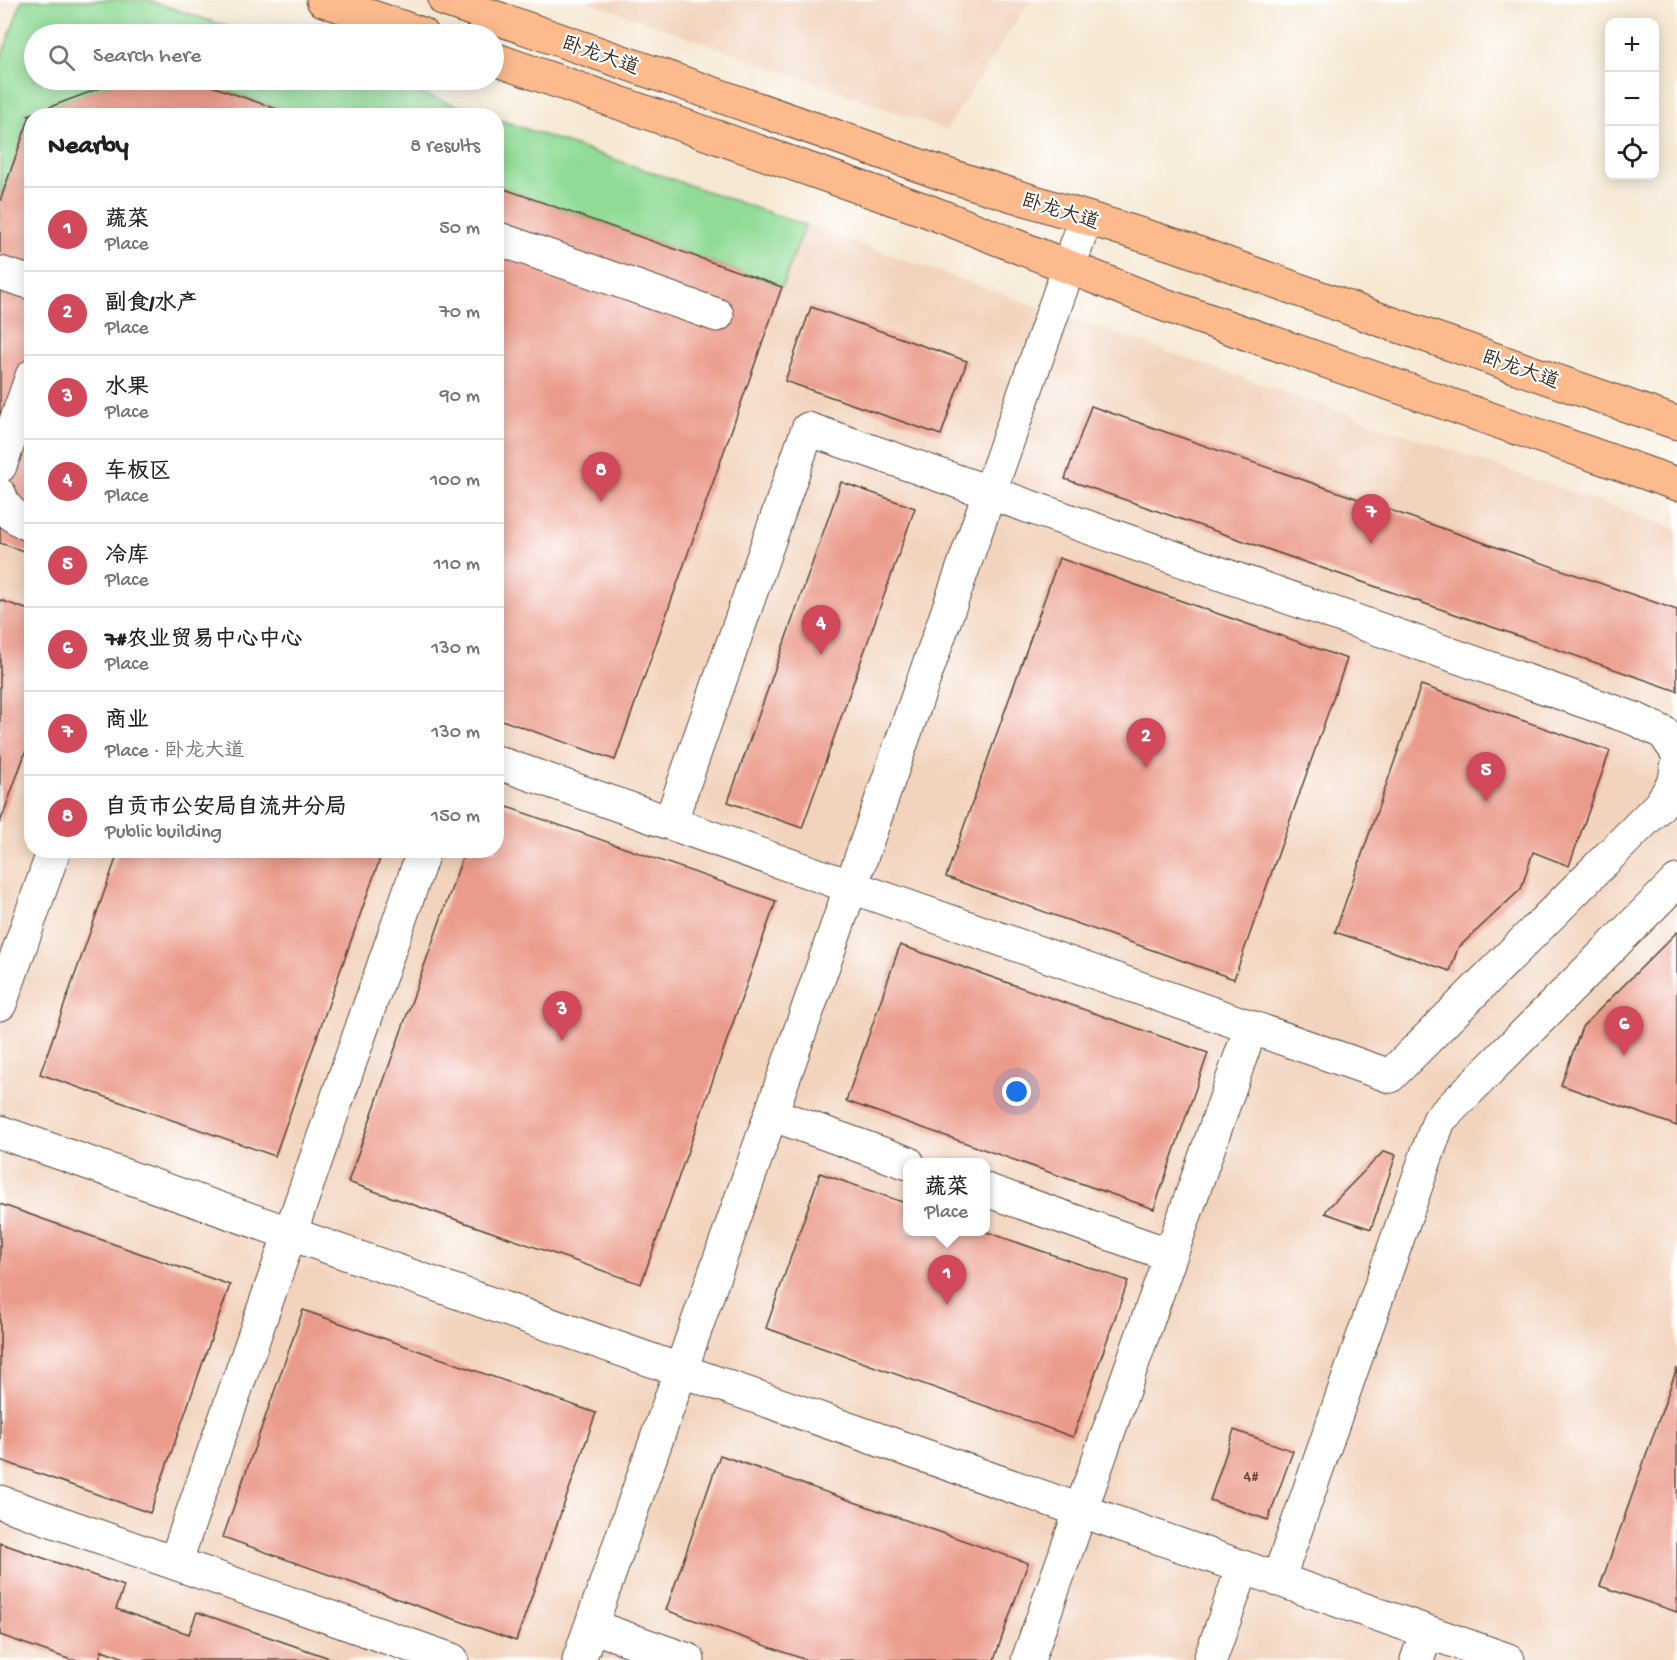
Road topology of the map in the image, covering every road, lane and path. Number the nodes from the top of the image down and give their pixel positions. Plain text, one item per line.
1 (323, 0) edge
2 (445, 0) edge
3 (393, 24) edge
4 (504, 63) edge
5 (1086, 218) junction
6 (504, 241) edge
7 (1069, 267) junction
8 (0, 273) edge
9 (24, 281) edge
10 (717, 315) dead end
11 (24, 398) edge
12 (1677, 423) edge
13 (0, 466) edge
14 (1677, 484) edge
15 (989, 493) junction
16 (0, 495) edge
17 (24, 522) edge
18 (1677, 752) edge
19 (504, 765) edge
20 (1677, 767) edge
21 (670, 823) junction
22 (51, 858) edge
23 (421, 858) edge
24 (1677, 881) edge
25 (851, 887) junction
26 (0, 1004) edge
27 (1251, 1027) junction
28 (771, 1114) junction
29 (0, 1132) edge
30 (903, 1161) edge
31 (990, 1191) edge
32 (290, 1234) junction
33 (1170, 1255) junction
34 (681, 1371) junction
35 (0, 1502) edge
36 (175, 1563) junction
37 (1243, 1567) junction
38 (1278, 1580) junction
39 (591, 1626) junction
40 (1422, 1646) edge
41 (452, 1660) edge
42 (579, 1660) edge
43 (688, 1660) edge
44 (1028, 1660) edge
45 (1210, 1660) edge
46 (1508, 1660) edge

1 - 3 main road
2 - 5 main road, 卧龙大道
4 - 7 main road, 卧龙大道
5 - 7 lane
5 - 12 main road, 卧龙大道
6 - 10 lane
7 - 14 main road, 卧龙大道
7 - 15 lane
8 - 9 lane
11 - 13 lane
15 - 18 lane
15 - 21 lane
15 - 25 lane
16 - 17 lane
19 - 21 lane
20 - 27 lane
21 - 25 lane
22 - 26 lane
23 - 32 lane
24 - 38 lane
25 - 27 lane
25 - 28 lane
27 - 33 lane
28 - 30 lane
28 - 34 lane
29 - 32 lane
31 - 33 lane
32 - 34 lane
32 - 36 lane
33 - 44 lane
34 - 37 lane
34 - 39 lane
35 - 36 lane
36 - 41 lane
37 - 38 lane
37 - 45 lane
38 - 40 lane
39 - 42 lane
39 - 43 lane
40 - 46 lane

